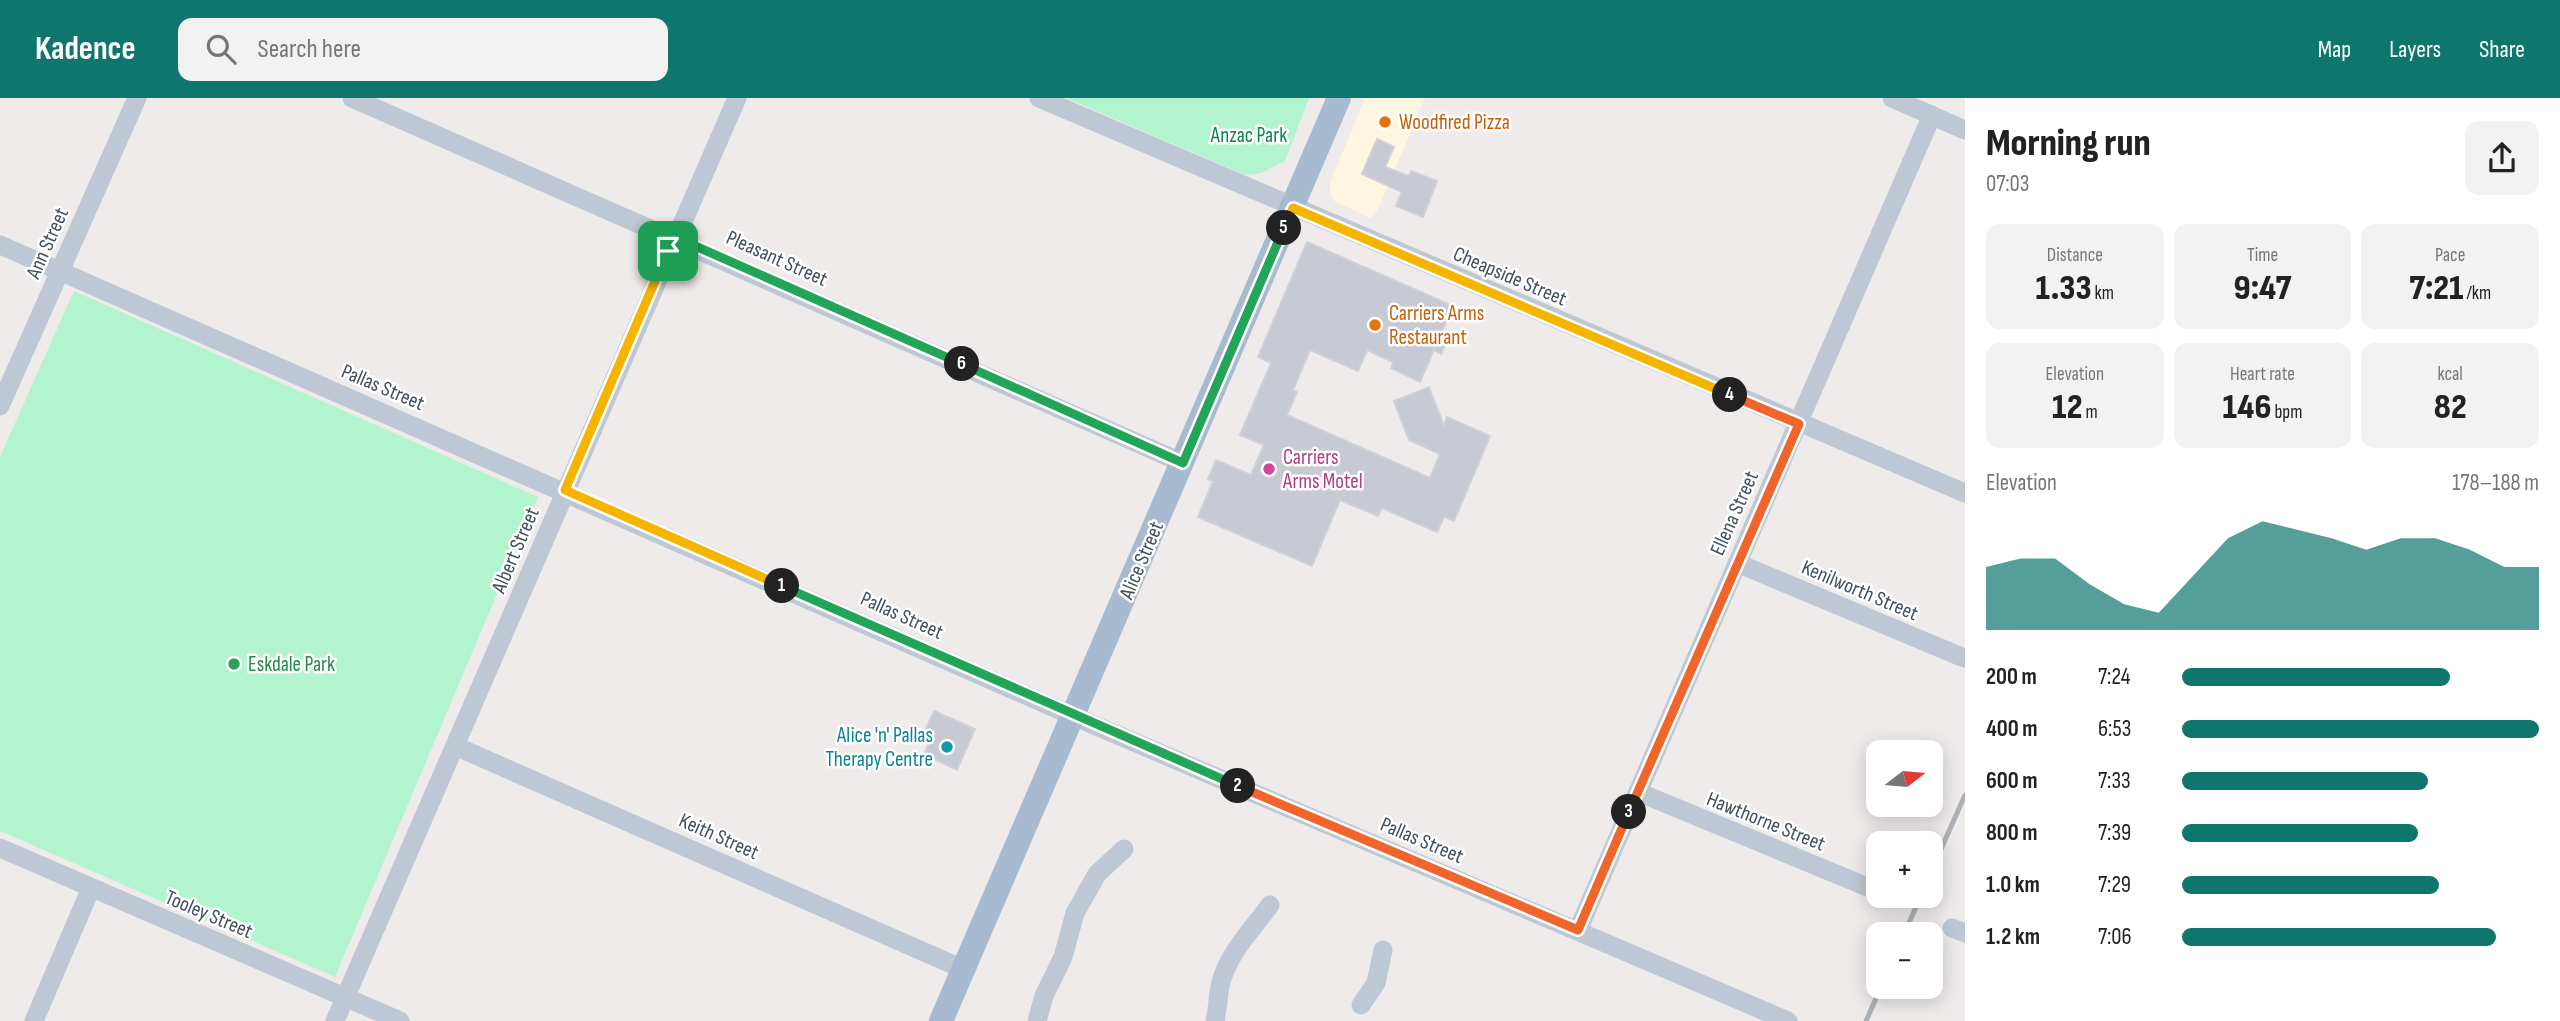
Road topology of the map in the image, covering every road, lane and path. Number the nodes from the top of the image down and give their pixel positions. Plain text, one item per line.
1 (136, 98) edge
2 (352, 98) edge
3 (737, 98) edge
4 (1039, 98) edge
5 (1339, 98) edge
6 (1892, 98) edge
7 (1932, 115) junction
8 (1965, 130) edge
9 (1293, 208) junction
10 (675, 237) junction
11 (0, 245) edge
12 (60, 272) junction
13 (0, 406) edge
14 (1799, 424) junction
15 (1183, 463) junction
16 (565, 490) junction
17 (1965, 494) edge
18 (1737, 563) junction
19 (1964, 658) edge
20 (1073, 716) junction
21 (455, 746) junction
22 (1638, 792) junction
23 (0, 848) edge
24 (1124, 849) dead end
25 (1866, 886) edge
26 (91, 888) junction
27 (1270, 905) dead end
28 (1578, 930) junction
29 (1383, 950) dead end
30 (963, 969) junction
31 (345, 996) junction
32 (1361, 1005) dead end
33 (1042, 1020) edge
34 (34, 1021) edge
35 (335, 1021) edge
36 (400, 1021) edge
37 (941, 1021) edge
38 (1215, 1021) edge
39 (1788, 1021) edge

1 - 12 street, Ann Street
2 - 10 street, Pleasant Street
3 - 10 street, Albert Street
4 - 9 street, Cheapside Street
5 - 9 main road, Alice Street
6 - 7 street
7 - 8 street
7 - 14 street, Ellena Street
9 - 14 street, Cheapside Street
9 - 15 main road, Alice Street
10 - 15 street, Pleasant Street
10 - 16 street, Albert Street
11 - 12 street, Pallas Street
12 - 13 street, Ann Street
12 - 16 street, Pallas Street
14 - 17 street, Cheapside Street
14 - 18 street, Ellena Street
15 - 20 main road, Alice Street
16 - 20 street, Pallas Street
16 - 21 street, Albert Street
18 - 19 street, Kenilworth Street
18 - 22 street, Ellena Street
20 - 28 street, Pallas Street
20 - 30 main road, Alice Street
21 - 30 street, Keith Street
21 - 31 street, Albert Street
22 - 25 street, Hawthorne Street
22 - 28 street, Ellena Street
23 - 26 street, Tooley Street
24 - 33 street
26 - 31 street, Tooley Street
26 - 34 street
27 - 38 street
28 - 39 street, Pallas Street
29 - 32 street
30 - 37 main road, Alice Street
31 - 35 street, Albert Street
31 - 36 street, Tooley Street

